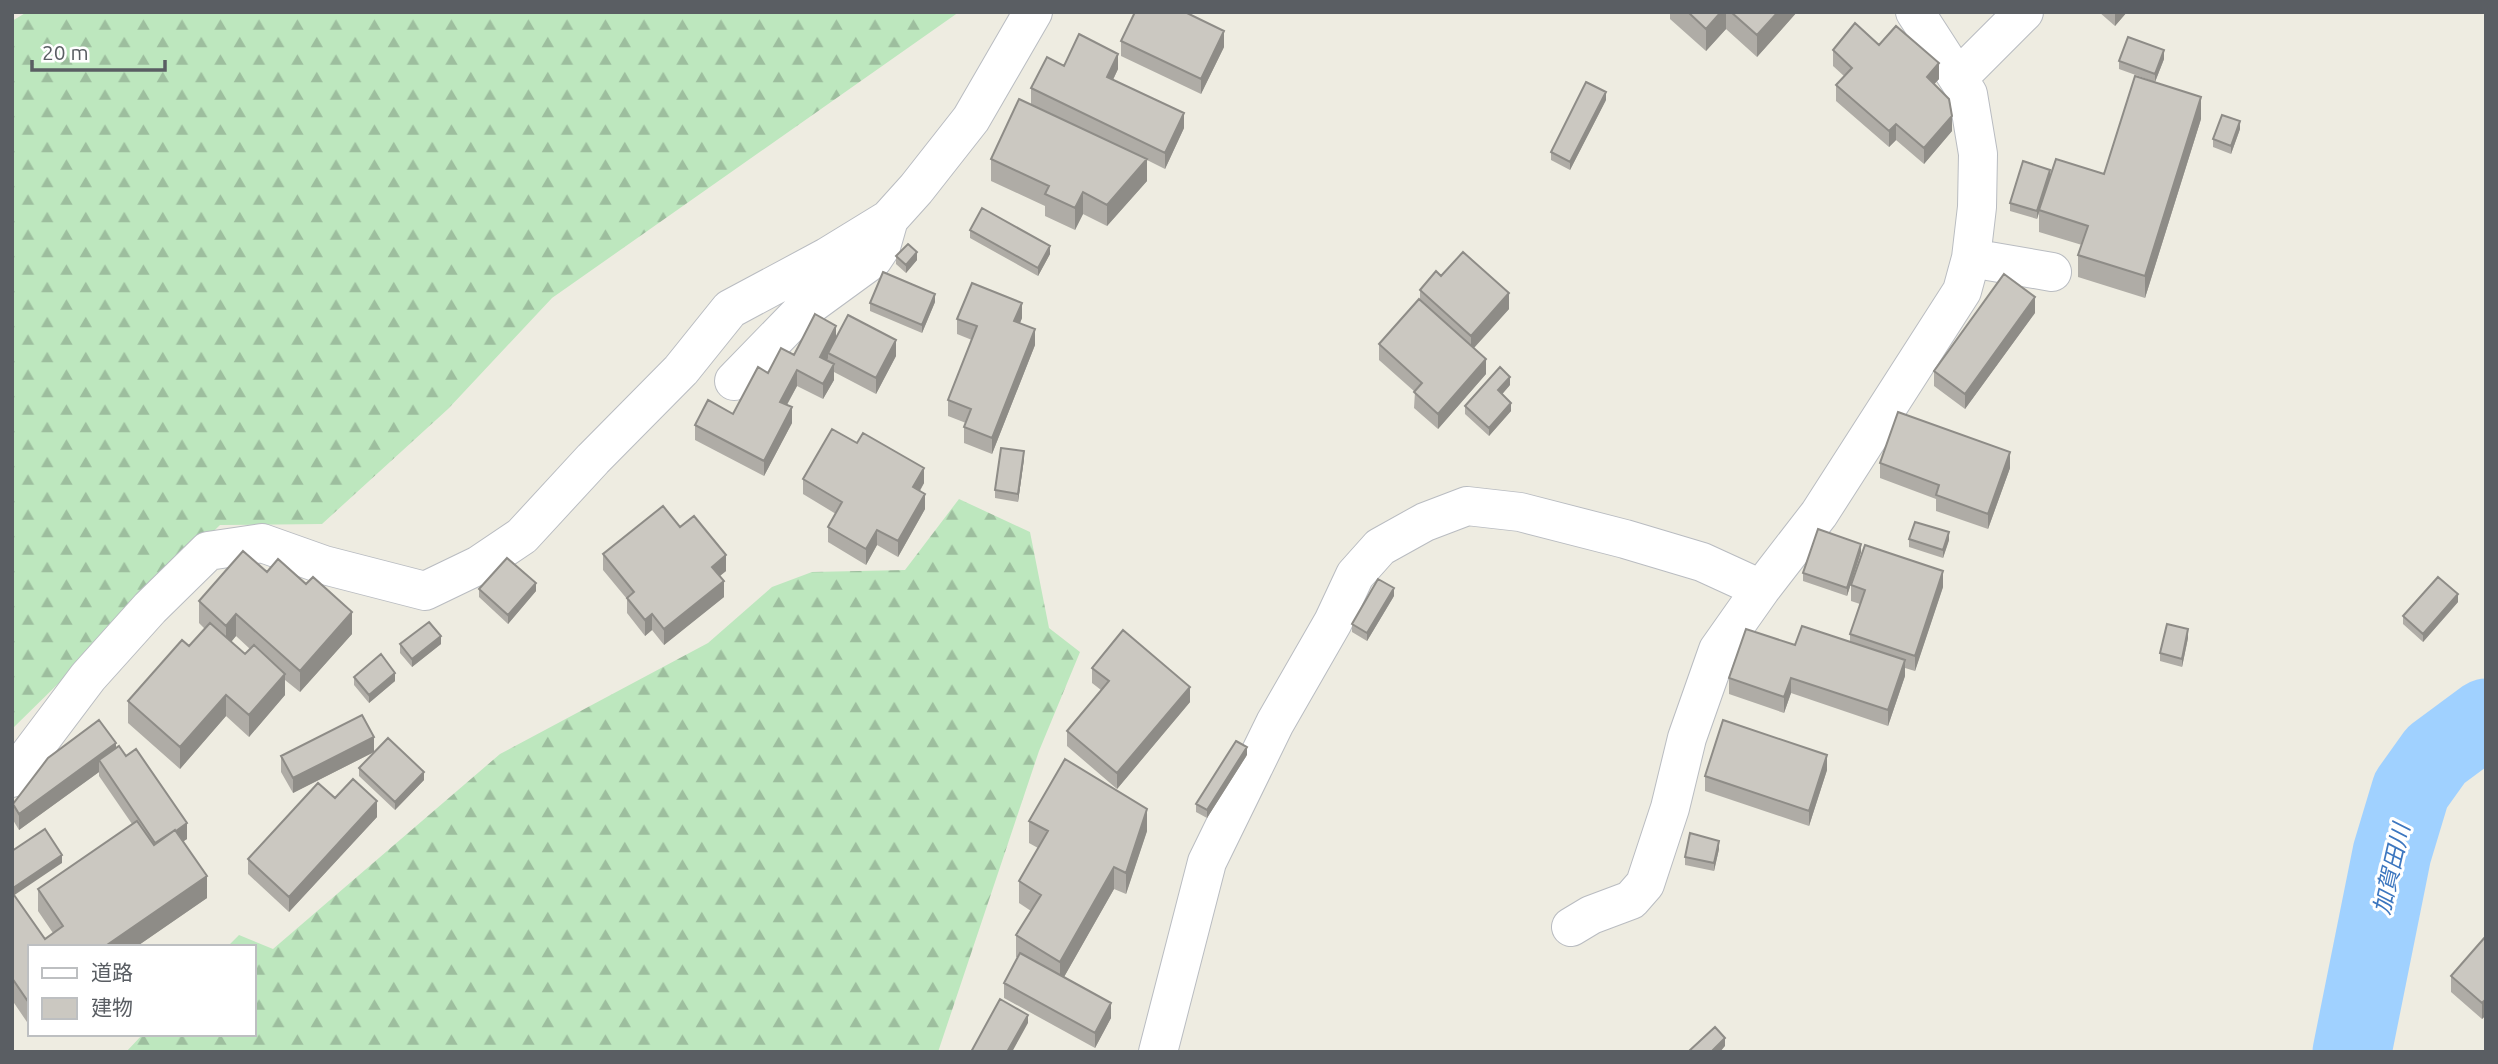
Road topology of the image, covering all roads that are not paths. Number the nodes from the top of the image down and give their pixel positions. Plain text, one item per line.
1 (1034, 12) edge
2 (1916, 12) edge
3 (2024, 12) edge
4 (1959, 77) junction
5 (889, 219) junction
6 (1971, 258) junction
7 (2052, 272) dead end
8 (734, 381) dead end
9 (1761, 589) junction
10 (12, 778) edge
11 (1571, 927) dead end
12 (1158, 1052) edge

1 - 5 street
2 - 4 street
3 - 4 street
4 - 6 street
5 - 8 street
5 - 10 street
6 - 7 street
6 - 9 street
9 - 11 street
9 - 12 street

